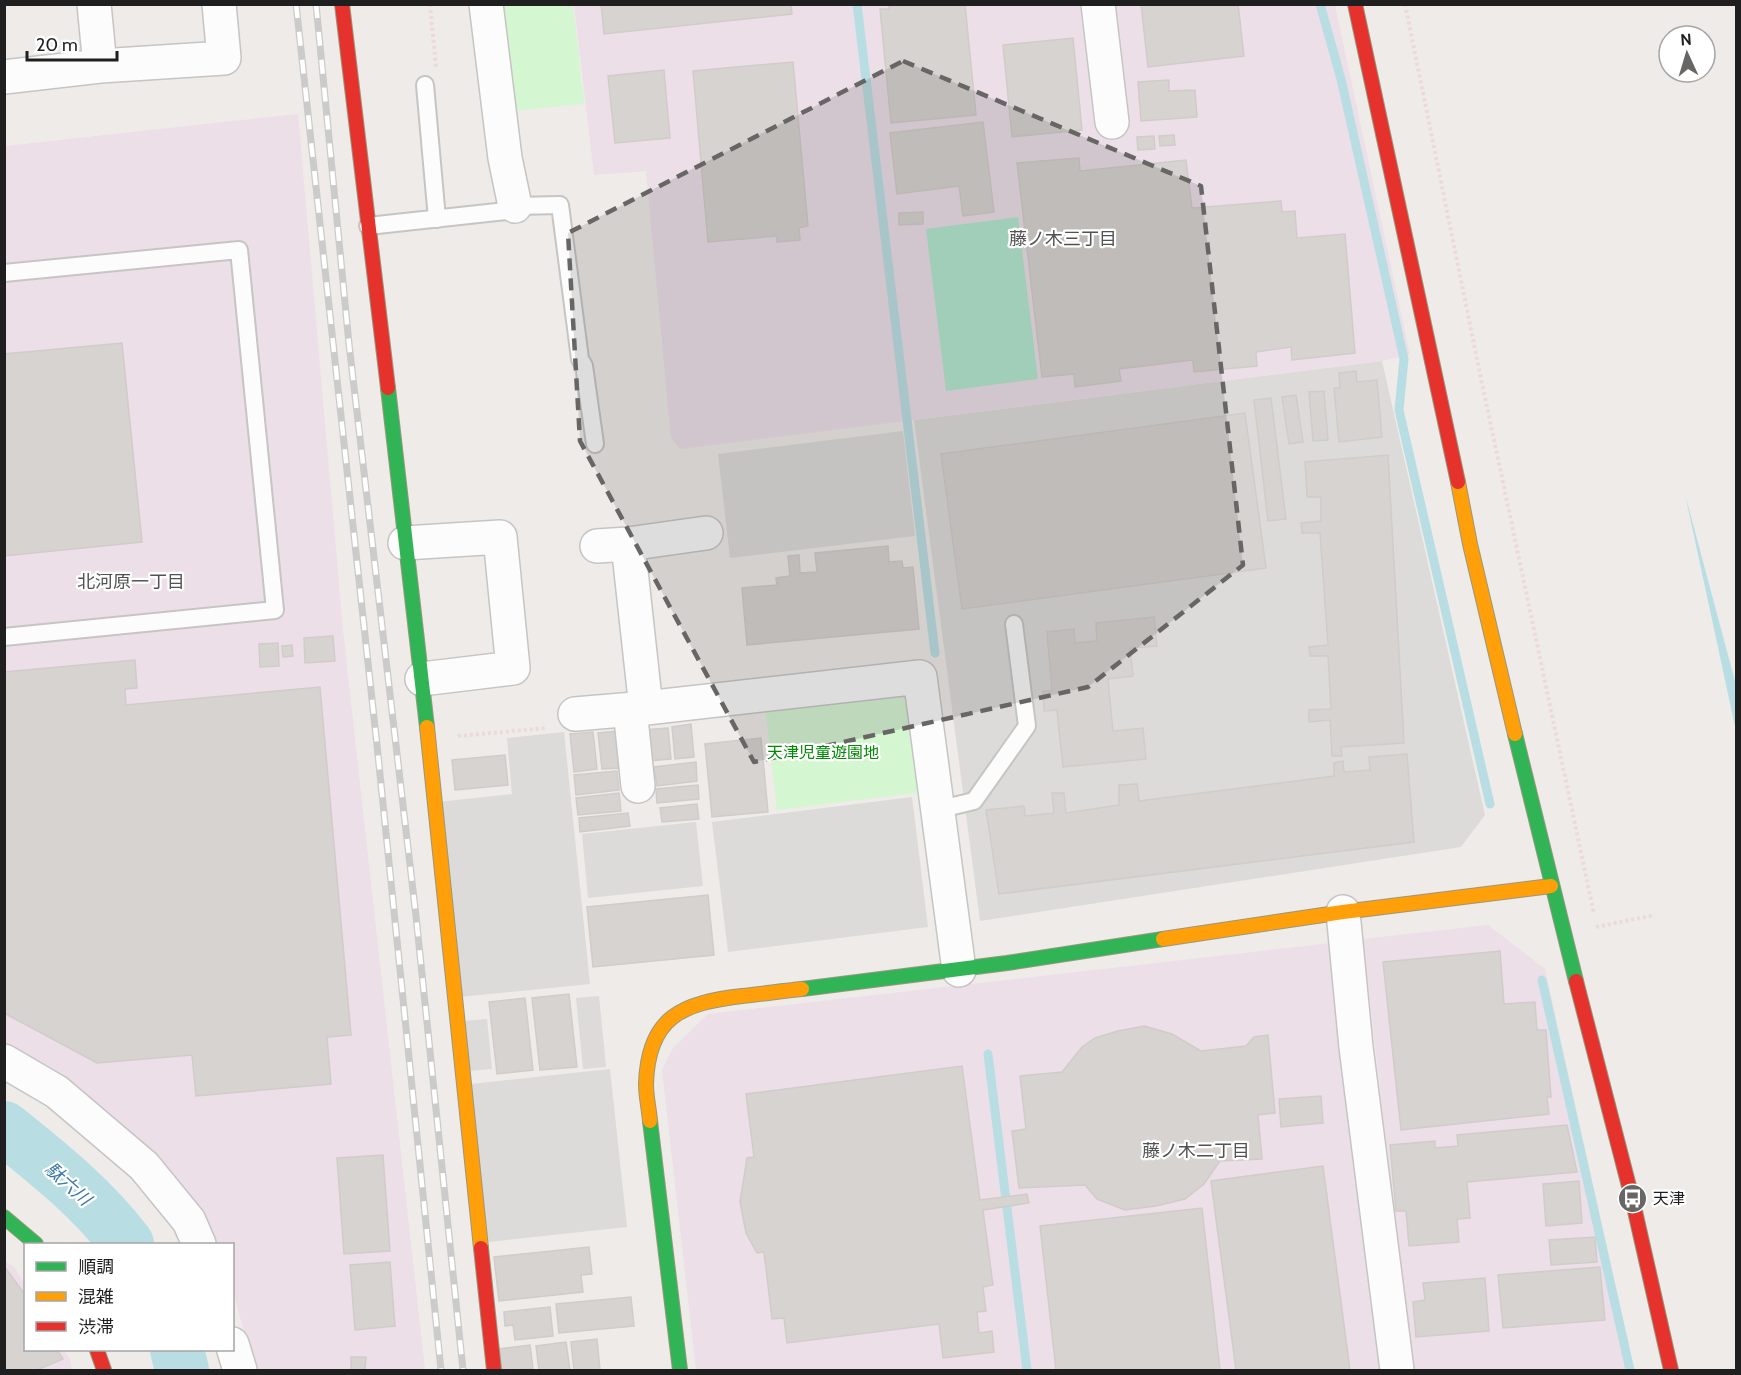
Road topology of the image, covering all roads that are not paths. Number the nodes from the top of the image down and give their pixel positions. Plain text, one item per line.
1 (94, 4) edge
2 (219, 4) edge
3 (342, 4) edge
4 (486, 4) edge
5 (1098, 4) edge
6 (1355, 4) edge
7 (100, 66) junction
8 (4, 77) edge
9 (425, 85) road end
10 (1112, 122) dead end
11 (515, 206) junction
12 (437, 219) junction
13 (368, 226) junction
14 (4, 273) edge
15 (595, 444) dead end
16 (706, 533) dead end
17 (405, 543) junction
18 (1014, 624) dead end
19 (4, 637) edge
20 (422, 679) junction
21 (638, 709) junction
22 (575, 714) road end
23 (638, 786) dead end
24 (938, 810) junction
25 (1551, 886) junction
26 (1343, 912) junction
27 (959, 970) junction
28 (4, 1061) edge
29 (4, 1217) edge
30 (34, 1243) edge
31 (198, 1243) edge
32 (97, 1351) edge
33 (234, 1351) edge
34 (104, 1371) edge
35 (240, 1371) edge
36 (494, 1371) edge
37 (680, 1371) edge
38 (1397, 1371) edge
39 (1671, 1371) edge

1 - 7 street
2 - 7 street
3 - 13 street
4 - 11 street
5 - 10 street
6 - 25 street
7 - 8 street
9 - 12 lane
11 - 12 lane
11 - 15 lane
12 - 13 lane
13 - 17 street
14 - 19 lane
16 - 21 street
17 - 20 street
17 - 20 street
18 - 24 lane
20 - 36 street
21 - 22 street
21 - 23 street
21 - 24 street
24 - 27 street
25 - 26 street
25 - 39 street
26 - 27 street
26 - 38 street
27 - 37 street
28 - 31 street
29 - 30 street
32 - 34 street
33 - 35 street

